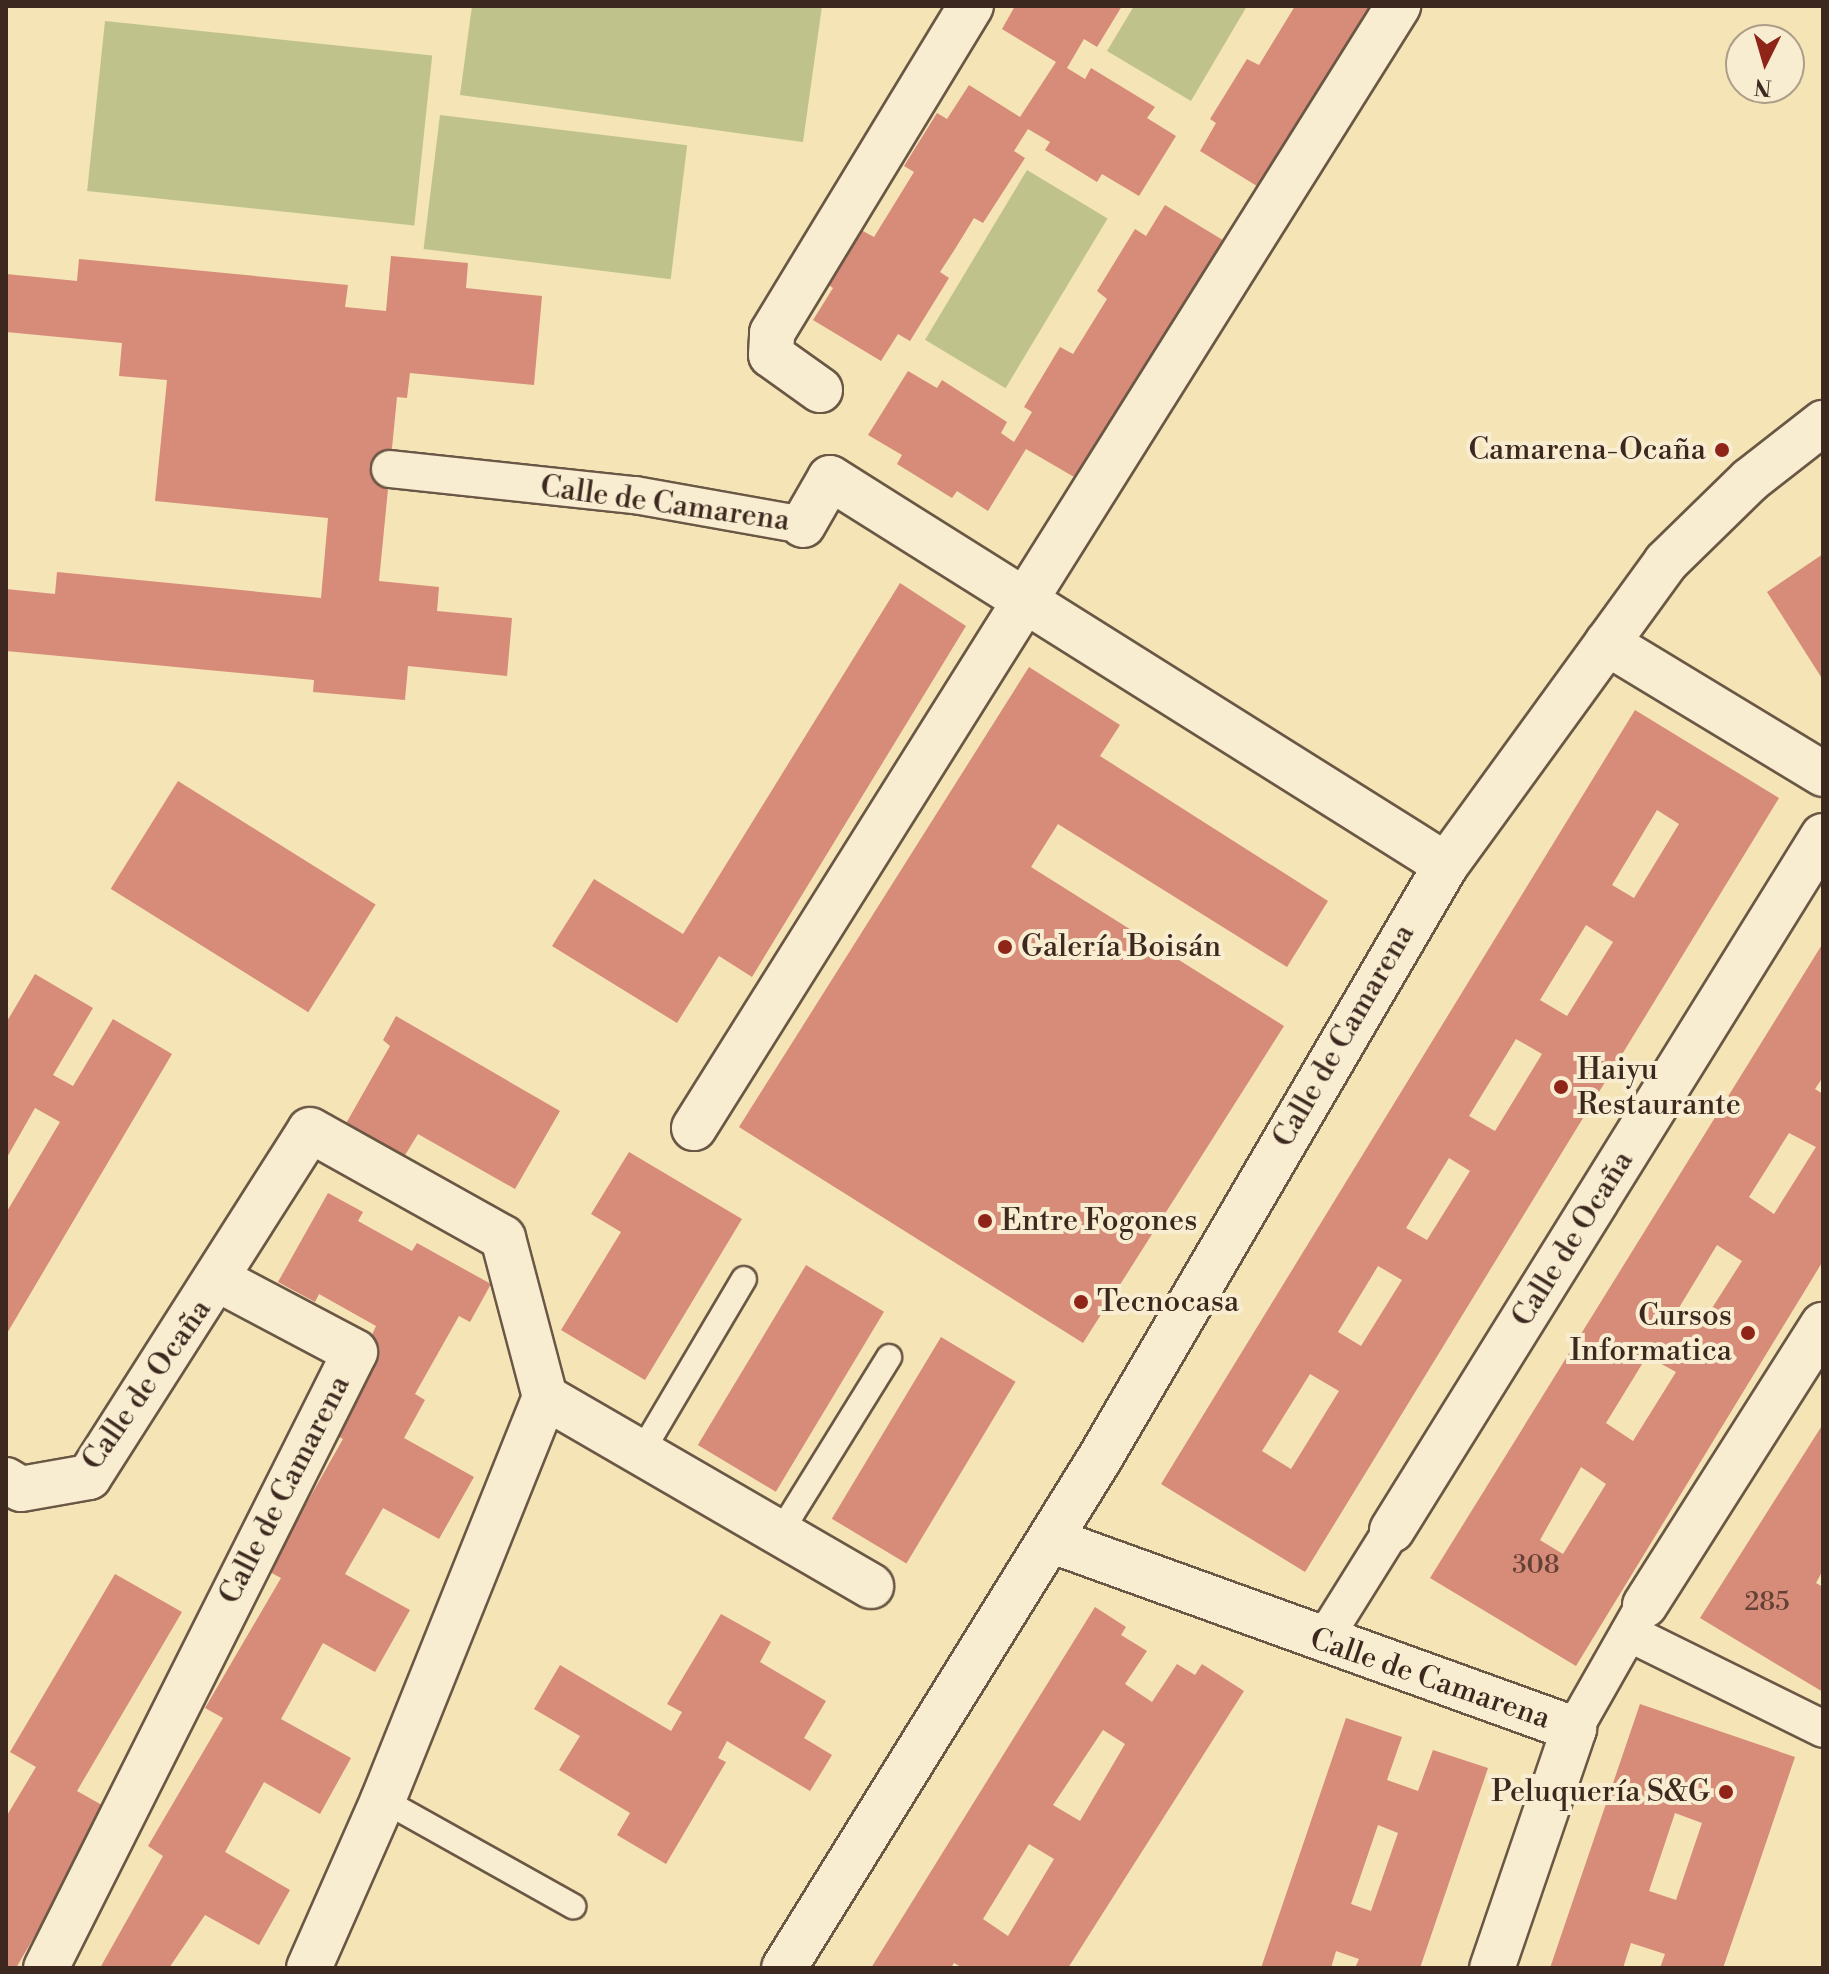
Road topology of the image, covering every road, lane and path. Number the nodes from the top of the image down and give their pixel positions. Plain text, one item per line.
1 (971, 6) edge
2 (1398, 6) edge
3 (820, 390) dead end
4 (1823, 423) edge
5 (390, 469) dead end
6 (803, 525) joint
7 (1023, 600) junction
8 (1607, 643) junction
9 (1823, 774) edge
10 (1823, 836) edge
11 (1446, 865) junction
12 (694, 1128) dead end
13 (744, 1279) dead end
14 (219, 1280) junction
15 (1823, 1325) edge
16 (889, 1357) dead end
17 (545, 1397) junction
18 (641, 1453) junction
19 (11, 1495) edge
20 (1392, 1530) joint
21 (780, 1533) junction
22 (1050, 1540) junction
23 (871, 1586) dead end
24 (1637, 1619) junction
25 (1322, 1642) junction
26 (1574, 1729) junction
27 (1823, 1729) edge
28 (383, 1800) junction
29 (573, 1906) dead end
30 (46, 1968) edge
31 (309, 1968) edge
32 (784, 1968) edge
33 (1492, 1968) edge

1 - 3 street
2 - 7 street
4 - 8 street, Calle de Camarena
5 - 6 street, Calle de Camarena
6 - 7 street, Calle de Camarena
7 - 11 street, Calle de Camarena
7 - 12 street
8 - 9 street
8 - 11 street, Calle de Camarena
10 - 20 street, Calle de Ocaña
11 - 22 street, Calle de Camarena
13 - 18 lane
14 - 17 street
14 - 19 street, Calle de Ocaña
14 - 30 street, Calle de Camarena
15 - 24 street
16 - 21 lane
17 - 18 street
17 - 28 street
18 - 21 street
20 - 25 street, Calle de Ocaña
21 - 23 street
22 - 25 street, Calle de Camarena
22 - 32 street, Calle de Camarena
24 - 26 street
24 - 27 street
25 - 26 street, Calle de Camarena
26 - 33 street, Calle de Camarena
28 - 29 lane
28 - 31 street

